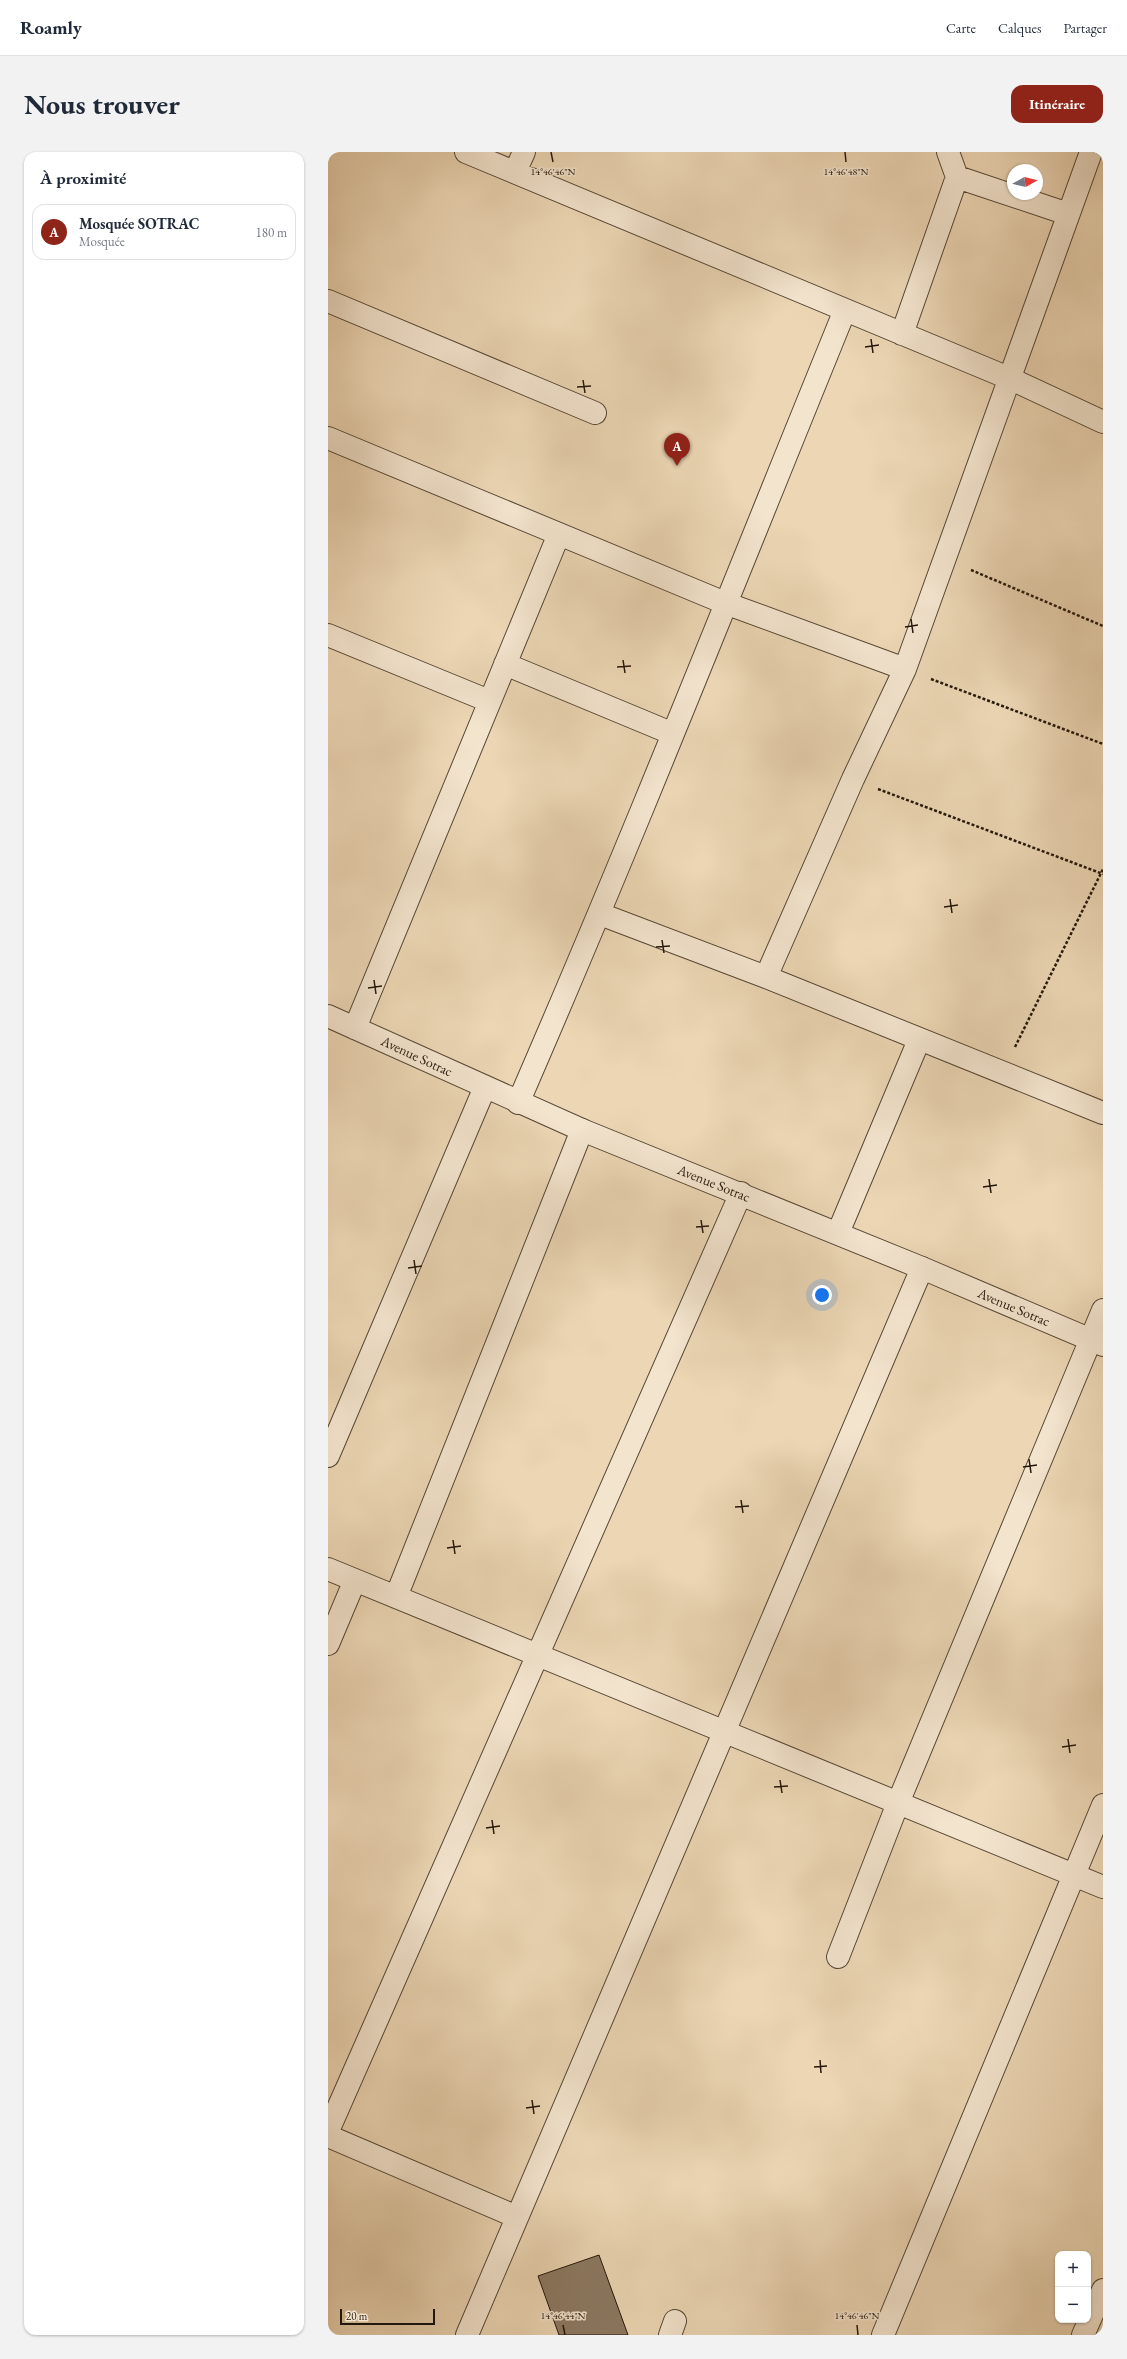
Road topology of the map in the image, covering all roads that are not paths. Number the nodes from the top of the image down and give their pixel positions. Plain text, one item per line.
1 (466, 152) edge
2 (524, 152) edge
3 (948, 152) edge
4 (1091, 152) edge
5 (515, 172) junction
6 (957, 177) junction
7 (1068, 214) junction
8 (328, 301) edge
9 (845, 310) junction
10 (902, 334) junction
11 (1010, 379) junction
12 (595, 413) dead end
13 (1103, 422) edge
14 (328, 438) edge
15 (559, 534) junction
16 (725, 603) junction
17 (328, 635) edge
18 (505, 664) junction
19 (905, 669) junction
20 (489, 701) junction
21 (672, 733) junction
22 (600, 914) junction
23 (766, 977) junction
24 (328, 1016) edge
25 (355, 1028) junction
26 (918, 1040) junction
27 (485, 1087) junction
28 (518, 1103) junction
29 (1103, 1113) edge
30 (582, 1130) junction
31 (741, 1193) junction
32 (838, 1233) junction
33 (922, 1268) junction
34 (1103, 1310) edge
35 (1097, 1342) edge
36 (328, 1456) edge
37 (328, 1569) edge
38 (355, 1580) junction
39 (396, 1597) junction
40 (328, 1644) edge
41 (538, 1655) junction
42 (724, 1731) junction
43 (898, 1803) junction
44 (1103, 1805) edge
45 (1074, 1875) junction
46 (1103, 1887) edge
47 (838, 1957) dead end
48 (328, 2131) edge
49 (328, 2136) edge
50 (517, 2217) junction
51 (1103, 2290) edge
52 (467, 2335) edge
53 (883, 2335) edge
54 (1083, 2335) edge

1 - 5 street
2 - 5 street
3 - 6 street
4 - 7 street
5 - 9 street
6 - 7 street
6 - 10 street
7 - 11 street
8 - 12 street
9 - 10 street
9 - 16 street
10 - 11 street
11 - 13 street
11 - 19 street
14 - 15 street
15 - 16 street
15 - 18 street
16 - 19 street
16 - 21 street
17 - 20 street
18 - 20 street
18 - 21 street
19 - 23 street
20 - 25 street
21 - 22 street
22 - 23 street
22 - 28 street
23 - 26 street
24 - 25 street, Avenue Sotrac
25 - 27 street, Avenue Sotrac
26 - 29 street
26 - 32 street
27 - 28 street, Avenue Sotrac
27 - 36 street
28 - 30 street, Avenue Sotrac
30 - 31 street, Avenue Sotrac
30 - 39 street
31 - 32 street, Avenue Sotrac
31 - 41 street
32 - 33 street, Avenue Sotrac
33 - 35 street, Avenue Sotrac
33 - 42 street
34 - 35 street
35 - 43 street
37 - 38 street
38 - 39 street
38 - 40 street
39 - 41 street
41 - 42 street
41 - 48 street
42 - 43 street
42 - 50 street
43 - 45 street
43 - 47 street
44 - 45 street
45 - 46 street
45 - 53 street
49 - 50 street
50 - 52 street
51 - 54 street

